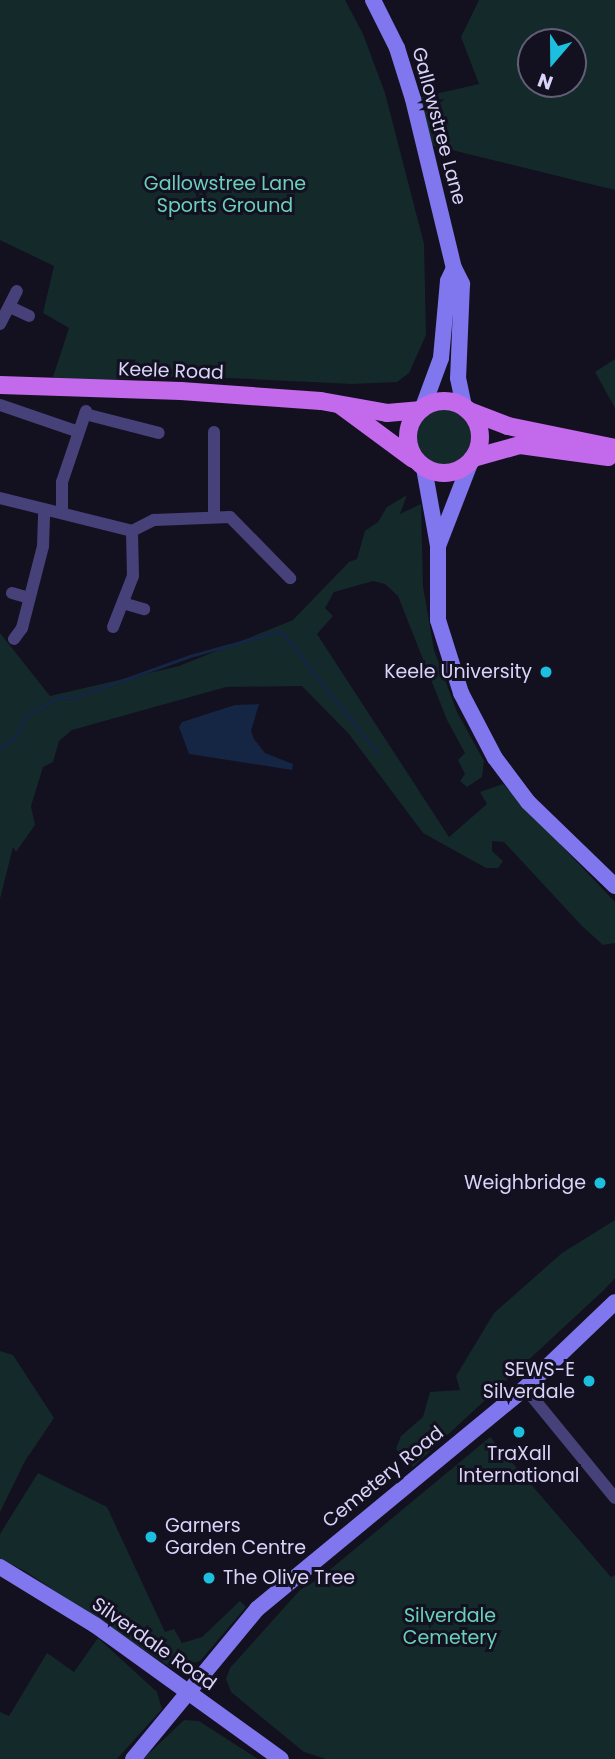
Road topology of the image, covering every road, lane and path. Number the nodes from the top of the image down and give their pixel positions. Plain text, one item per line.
1 (373, 0) edge
2 (454, 268) junction
3 (17, 291) dead end
4 (10, 307) junction
5 (29, 316) dead end
6 (0, 324) edge
7 (0, 385) edge
8 (0, 405) edge
9 (340, 405) junction
10 (421, 408) junction
11 (467, 409) junction
12 (79, 432) junction
13 (214, 432) dead end
14 (159, 433) dead end
15 (615, 448) edge
16 (615, 458) edge
17 (472, 459) junction
18 (421, 465) junction
19 (0, 498) edge
20 (44, 511) junction
21 (62, 511) junction
22 (214, 514) junction
23 (132, 531) junction
24 (438, 546) junction
25 (290, 578) dead end
26 (12, 593) dead end
27 (29, 598) junction
28 (125, 604) junction
29 (144, 610) dead end
30 (113, 627) dead end
31 (14, 639) dead end
32 (615, 886) edge
33 (615, 1302) edge
34 (525, 1388) junction
35 (615, 1498) edge
36 (0, 1567) edge
37 (188, 1693) junction
38 (133, 1759) edge
39 (281, 1759) edge

1 - 2 street, Gallowstree Lane
2 - 10 street, Gallowstree Lane
2 - 11 street, Gallowstree Lane
3 - 4 street
4 - 5 street
4 - 6 street
7 - 9 main road, Keele Road
8 - 12 street
9 - 10 main road, Keele Road
9 - 18 main road
10 - 11 main road
10 - 18 main road
11 - 15 main road
11 - 17 main road
12 - 14 street
12 - 21 street
13 - 22 street
16 - 17 main road
17 - 18 main road
17 - 24 street
18 - 24 street
19 - 20 street
20 - 21 street
20 - 27 street
21 - 23 street
22 - 23 street
22 - 25 street
23 - 28 street
24 - 32 street
26 - 27 street
27 - 31 street
28 - 29 street
28 - 30 street
33 - 34 street, Cemetery Road
34 - 35 street
34 - 37 street, Cemetery Road
36 - 37 street, Silverdale Road
37 - 38 street, Cemetery Road
37 - 39 street, Silverdale Road

